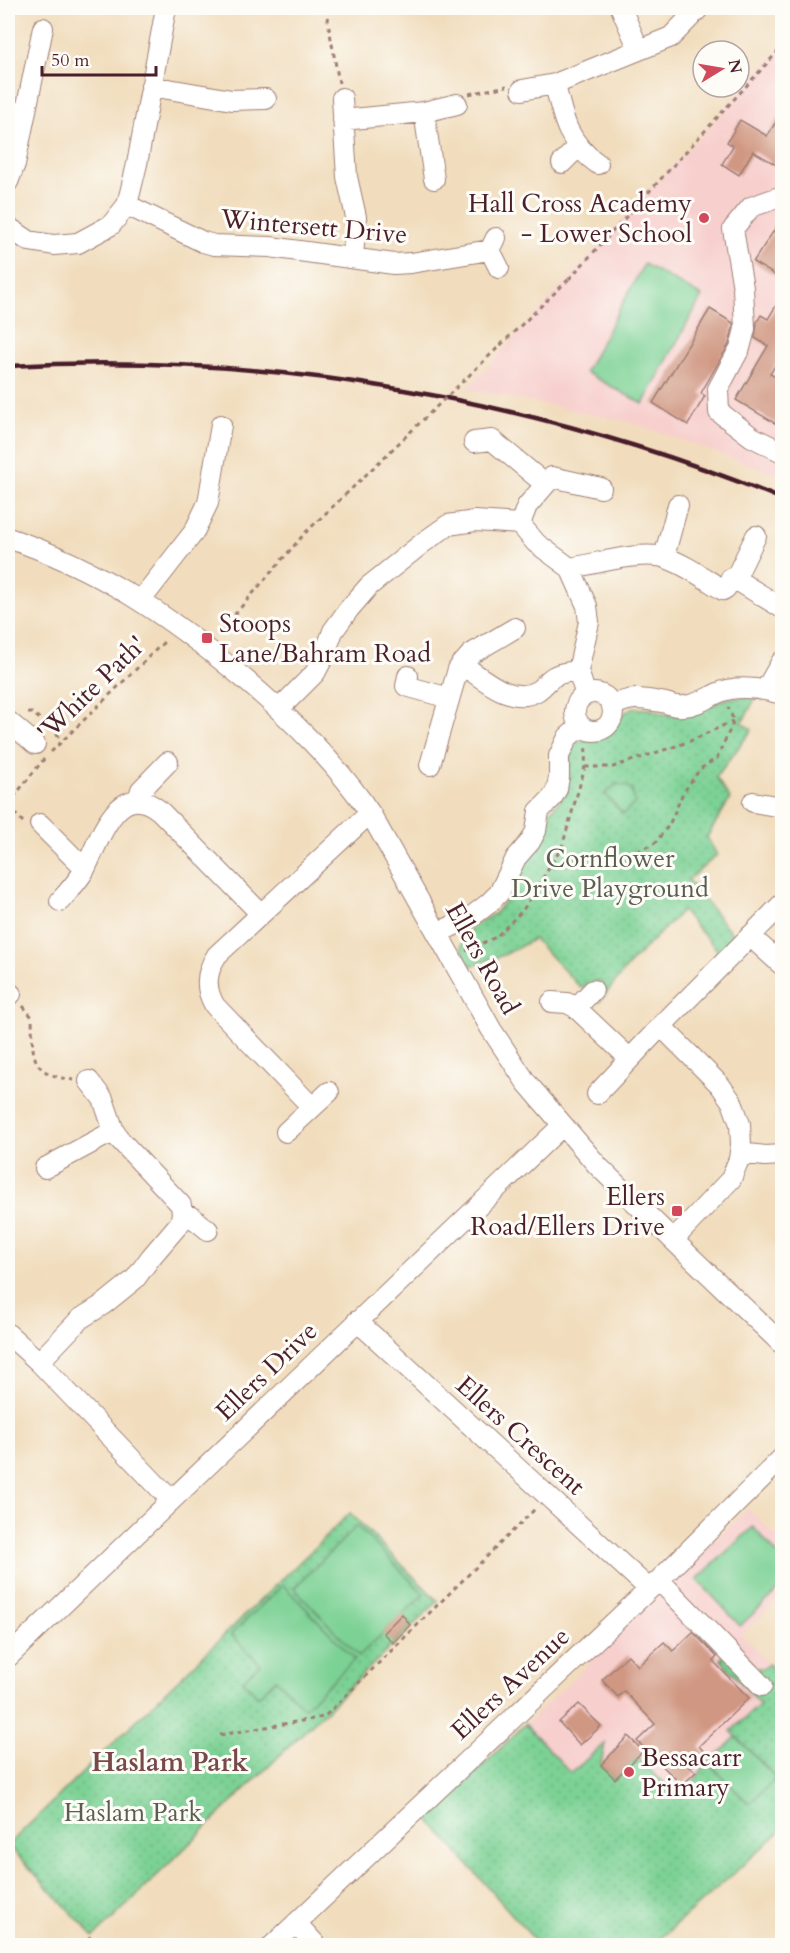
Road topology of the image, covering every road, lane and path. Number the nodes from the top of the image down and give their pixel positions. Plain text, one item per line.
1 (166, 8) edge
2 (328, 8) edge
3 (621, 8) edge
4 (699, 8) edge
5 (43, 28) dead end
6 (783, 47) edge
7 (639, 50) junction
8 (555, 84) junction
9 (151, 86) junction
10 (522, 90) joint
11 (342, 98) joint
12 (266, 99) dead end
13 (457, 104) joint
14 (424, 112) junction
15 (343, 120) junction
16 (578, 147) junction
17 (562, 163) dead end
18 (598, 164) dead end
19 (434, 178) dead end
20 (8, 182) edge
21 (783, 196) edge
22 (127, 205) junction
23 (8, 227) edge
24 (353, 258) junction
25 (499, 268) dead end
26 (221, 425) dead end
27 (474, 442) dead end
28 (783, 452) edge
29 (545, 484) junction
30 (601, 488) dead end
31 (678, 505) dead end
32 (519, 524) junction
33 (756, 536) dead end
34 (8, 538) edge
35 (664, 557) junction
36 (570, 568) junction
37 (735, 579) junction
38 (141, 600) junction
39 (783, 608) edge
40 (179, 627) junction
41 (515, 628) dead end
42 (206, 647) junction
43 (783, 661) edge
44 (461, 664) junction
45 (578, 671) junction
46 (408, 676) dead end
47 (721, 691) junction
48 (774, 692) edge
49 (586, 695) junction
50 (449, 698) junction
51 (612, 706) junction
52 (279, 709) junction
53 (17, 720) edge
54 (734, 721) junction
55 (584, 728) junction
56 (62, 739) junction
57 (35, 744) dead end
58 (168, 762) dead end
59 (430, 765) dead end
60 (585, 767) junction
61 (138, 799) junction
62 (753, 802) dead end
63 (8, 804) edge
64 (783, 807) edge
65 (370, 813) junction
66 (40, 824) dead end
67 (549, 868) junction
68 (85, 869) junction
69 (60, 901) dead end
70 (783, 904) edge
71 (261, 914) junction
72 (438, 933) junction
73 (750, 936) junction
74 (451, 957) junction
75 (783, 965) edge
76 (593, 990) dead end
77 (9, 993) edge
78 (552, 1002) dead end
79 (576, 1008) junction
80 (660, 1026) junction
81 (630, 1059) junction
82 (89, 1081) joint
83 (329, 1092) dead end
84 (597, 1094) dead end
85 (312, 1107) junction
86 (562, 1126) junction
87 (114, 1131) junction
88 (286, 1132) dead end
89 (740, 1153) junction
90 (783, 1155) edge
91 (45, 1168) dead end
92 (182, 1214) junction
93 (208, 1230) dead end
94 (673, 1240) junction
95 (357, 1321) junction
96 (8, 1334) edge
97 (783, 1344) edge
98 (39, 1362) junction
99 (783, 1458) edge
100 (548, 1496) junction
101 (171, 1500) junction
102 (654, 1584) junction
103 (8, 1657) edge
104 (762, 1686) dead end
105 (220, 1735) dead end
106 (296, 1923) junction
107 (92, 1935) dead end
108 (81, 1946) edge
109 (272, 1946) edge
110 (317, 1946) edge

1 - 9 street
2 - 11 path
3 - 7 street
4 - 7 street
5 - 20 street
6 - 42 path, bridge
7 - 8 street
8 - 10 street
8 - 16 street
9 - 12 street
9 - 22 street
10 - 13 path
11 - 15 street
13 - 14 street
14 - 15 street
14 - 19 street
15 - 24 street
16 - 17 street
16 - 18 street
21 - 28 street
22 - 23 street
22 - 24 street, Wintersett Drive
24 - 25 street, Wintersett Drive
26 - 38 street
27 - 29 street
29 - 30 street
29 - 32 street
31 - 35 street
32 - 36 street
32 - 52 street
33 - 37 street
34 - 38 street, Ellers Road
35 - 36 street
35 - 37 street
36 - 45 street
37 - 39 street
38 - 40 street, Ellers Road
40 - 42 street, Ellers Road
40 - 56 path, 'White Path'
41 - 44 street
42 - 52 street, Ellers Road
43 - 48 street
44 - 45 street
44 - 50 street
45 - 49 street
46 - 50 street
47 - 48 street
47 - 51 street
47 - 54 path
49 - 51 street
49 - 55 street
50 - 59 street
51 - 55 street
52 - 65 street, Ellers Road
53 - 56 path
53 - 57 street
54 - 60 path
54 - 67 path
55 - 60 path
55 - 72 street
56 - 63 path, 'White Path'
58 - 61 street
60 - 67 path
61 - 68 street
61 - 71 street
62 - 64 street
65 - 71 street
65 - 72 street, Ellers Road
66 - 68 street
67 - 74 path
68 - 69 street
70 - 73 street
71 - 85 street
72 - 74 street, Ellers Road
73 - 75 street
73 - 80 street
74 - 86 street, Ellers Road
76 - 79 street
77 - 82 path
78 - 79 street
79 - 81 street
80 - 81 street
80 - 89 street
81 - 84 street
82 - 87 street
83 - 85 street
85 - 88 street
86 - 94 street, Ellers Road
86 - 95 street, Ellers Drive
87 - 91 street
87 - 92 street
89 - 90 street
89 - 94 street
92 - 93 street
92 - 98 street
94 - 97 street, Ellers Road
95 - 100 street, Ellers Crescent
95 - 101 street, Ellers Drive
96 - 98 street
98 - 101 street
99 - 102 street, Ellers Avenue
100 - 102 street, Ellers Crescent
100 - 105 path
101 - 103 street, Ellers Drive
102 - 104 street, Ellers Crescent
102 - 106 street, Ellers Avenue
106 - 109 street, Ellers Avenue
106 - 110 street
107 - 108 path

